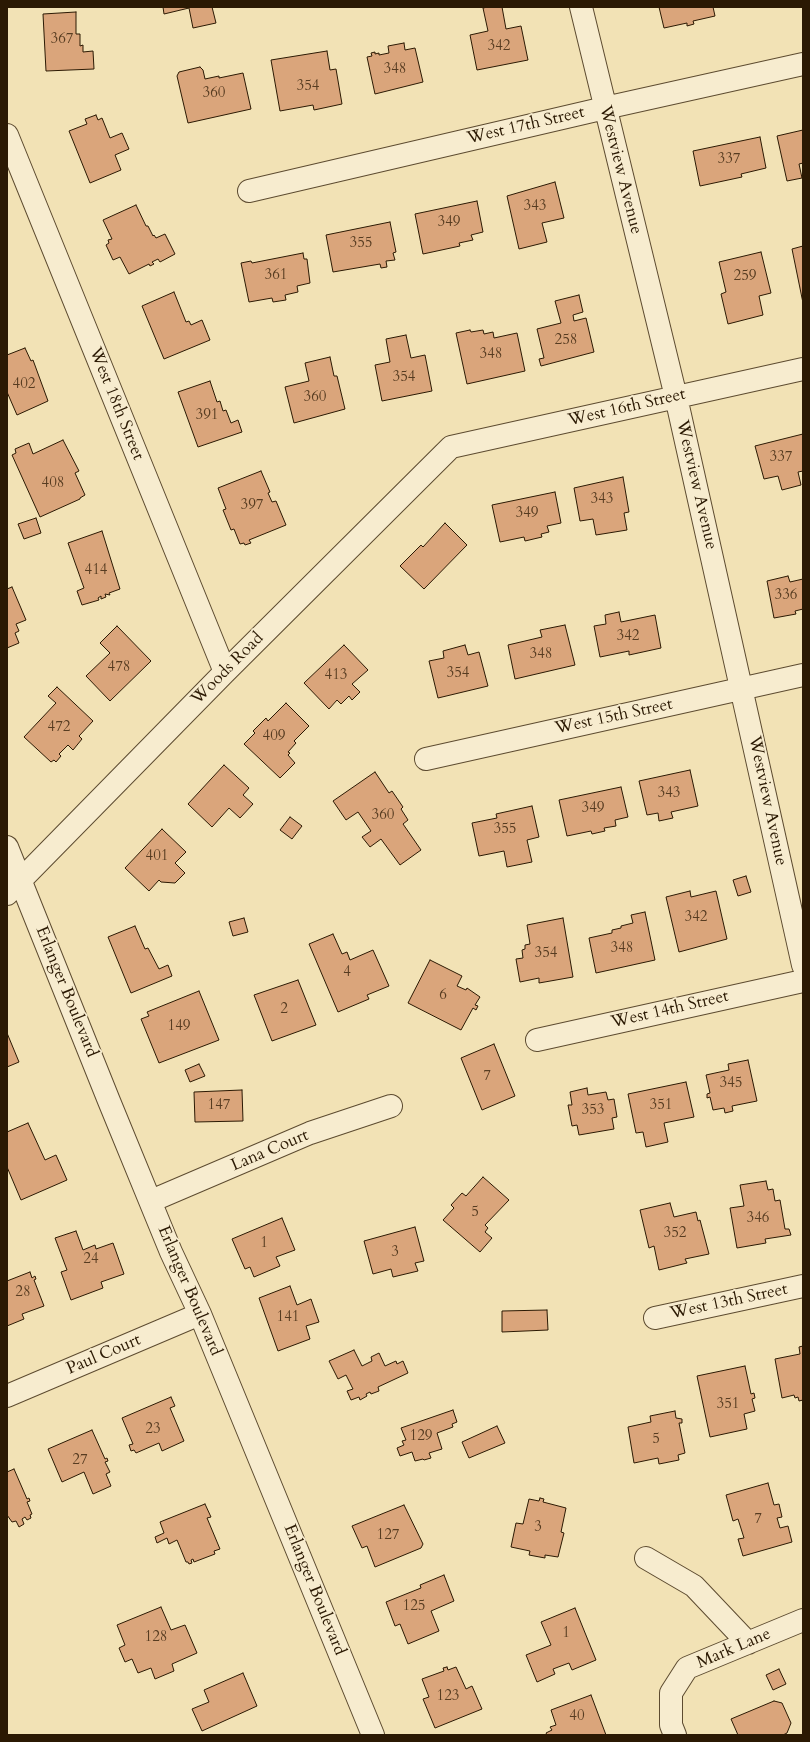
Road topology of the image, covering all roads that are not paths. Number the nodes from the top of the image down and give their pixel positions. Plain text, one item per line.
1 (581, 7) edge
2 (803, 64) edge
3 (605, 108) junction
4 (7, 136) edge
5 (249, 191) dead end
6 (803, 369) edge
7 (676, 397) junction
8 (451, 447) joint
9 (225, 672) junction
10 (803, 675) edge
11 (742, 689) junction
12 (426, 759) dead end
13 (7, 847) edge
14 (14, 887) edge
15 (803, 965) edge
16 (803, 981) edge
17 (537, 1040) dead end
18 (391, 1106) dead end
19 (151, 1201) junction
20 (803, 1286) edge
21 (200, 1314) junction
22 (655, 1318) dead end
23 (7, 1396) edge
24 (646, 1558) dead end
25 (803, 1620) edge
26 (748, 1643) junction
27 (373, 1735) edge
28 (675, 1735) edge

1 - 3 street, Westview Avenue
2 - 3 street, West 17th Street
3 - 5 street, West 17th Street
3 - 7 street, Westview Avenue
4 - 9 street, West 18th Street
6 - 7 street, West 16th Street
7 - 8 street, West 16th Street
7 - 11 street, Westview Avenue
8 - 9 street, Woods Road
9 - 14 street, Woods Road
10 - 11 street, West 15th Street
11 - 12 street, West 15th Street
11 - 15 street, Westview Avenue
13 - 14 street, Erlanger Boulevard
14 - 19 street, Erlanger Boulevard
16 - 17 street, West 14th Street
18 - 19 street, Lana Court
19 - 21 street, Erlanger Boulevard
20 - 22 street, West 13th Street
21 - 23 street, Paul Court
21 - 27 street, Erlanger Boulevard
24 - 26 street
25 - 26 street, Mark Lane
26 - 28 street, Mark Lane

